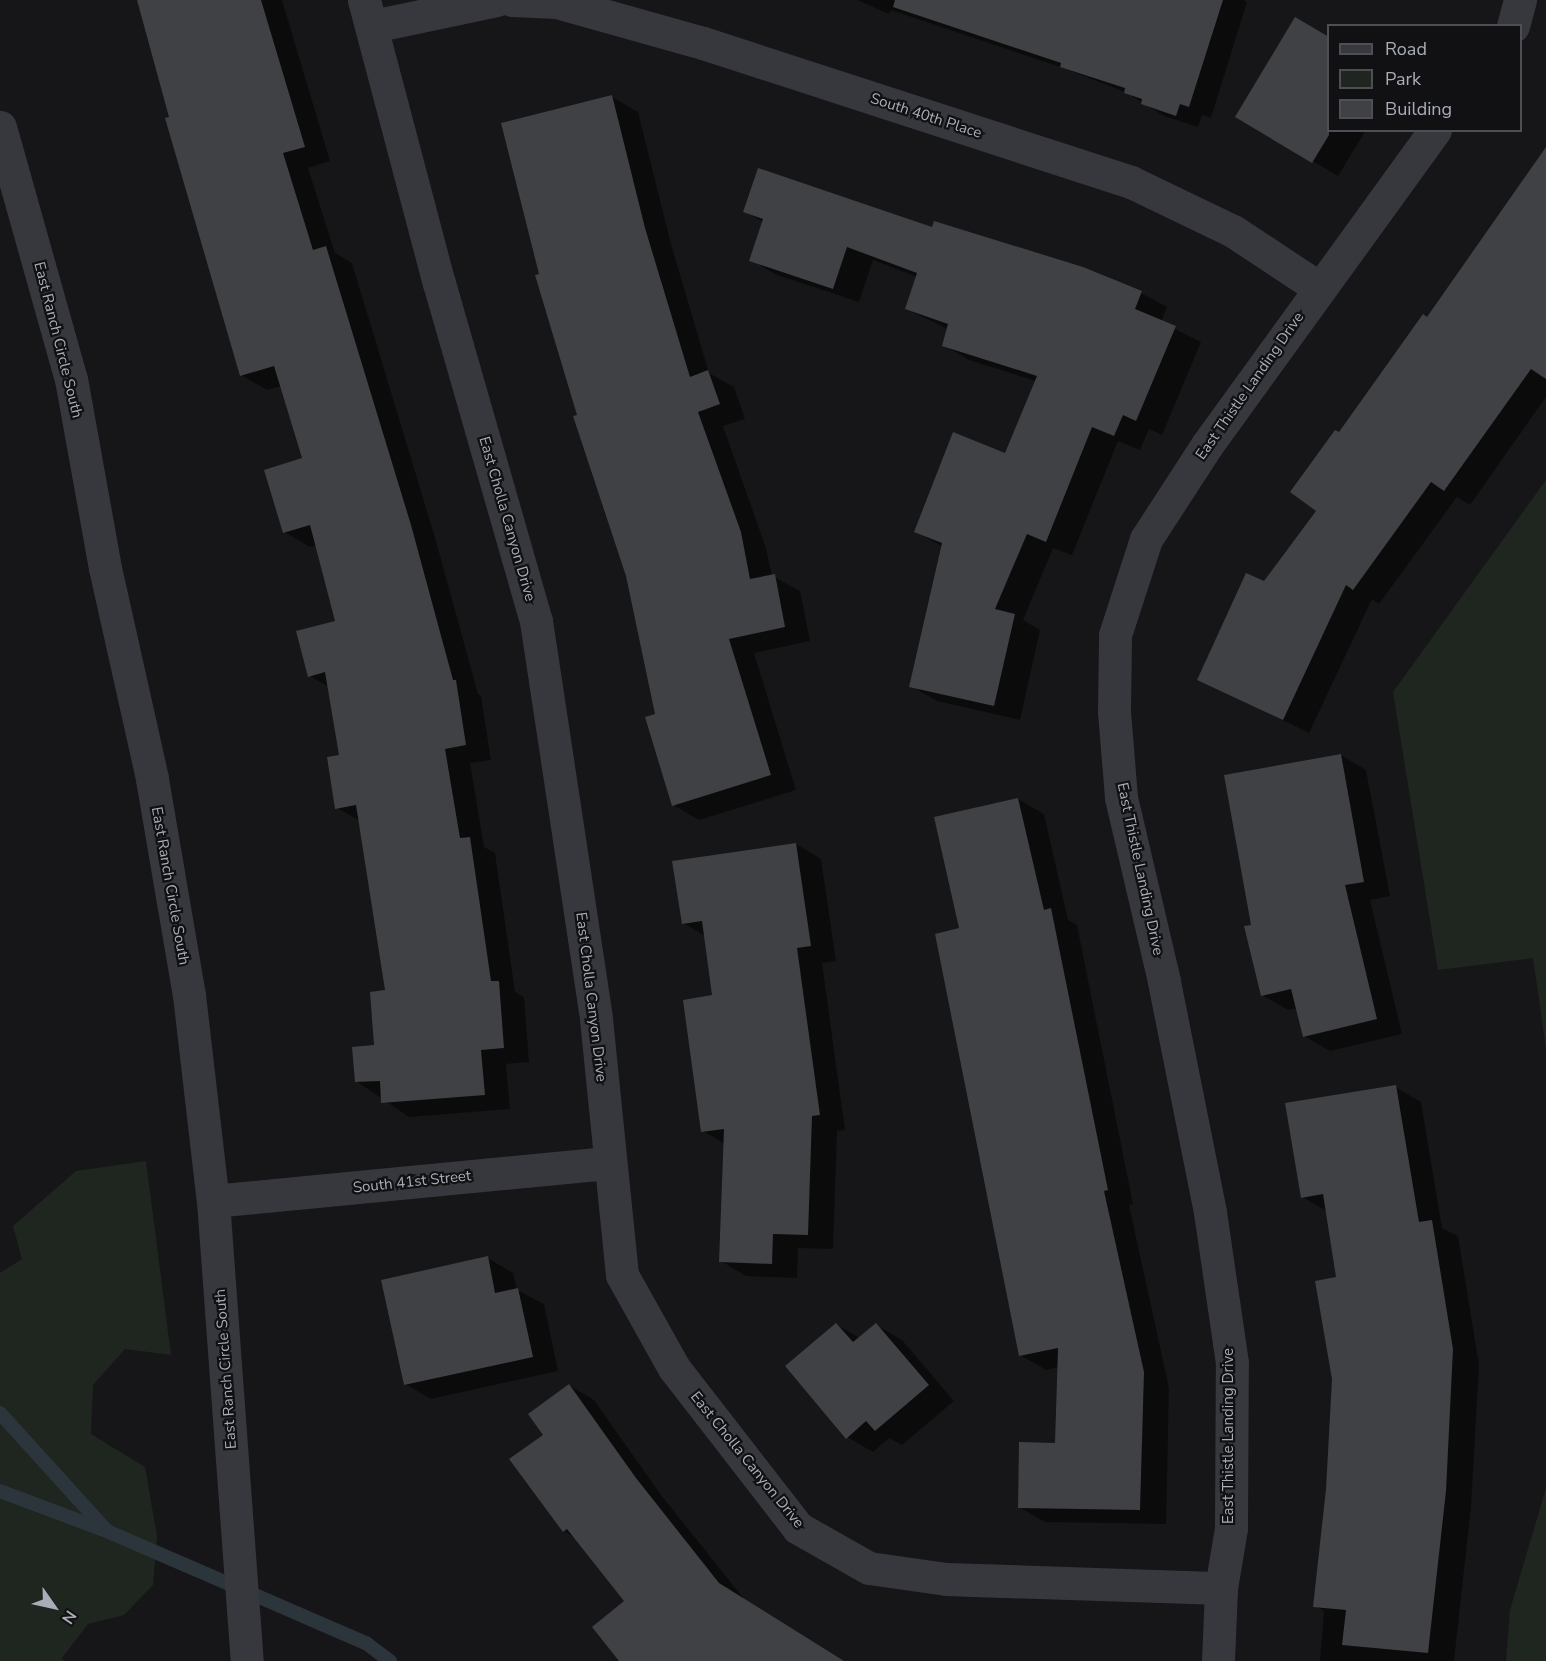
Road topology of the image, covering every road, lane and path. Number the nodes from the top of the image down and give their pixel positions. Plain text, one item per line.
1 (496, 0) edge
2 (512, 0) edge
3 (1520, 0) edge
4 (369, 13) edge
5 (1514, 24) edge
6 (0, 127) edge
7 (1434, 132) edge
8 (1319, 288) junction
9 (610, 1163) junction
10 (213, 1201) junction
11 (1221, 1588) junction
12 (247, 1661) edge
13 (1218, 1661) edge

1 - 4 street
2 - 8 street, South 40th Place
3 - 5 street
4 - 9 street, East Cholla Canyon Drive
6 - 10 street, East Ranch Circle South
7 - 8 street, East Thistle Landing Drive
8 - 11 street, East Thistle Landing Drive
9 - 10 street, South 41st Street
9 - 11 street, East Cholla Canyon Drive
10 - 12 street, East Ranch Circle South
11 - 13 street, East Thistle Landing Drive

